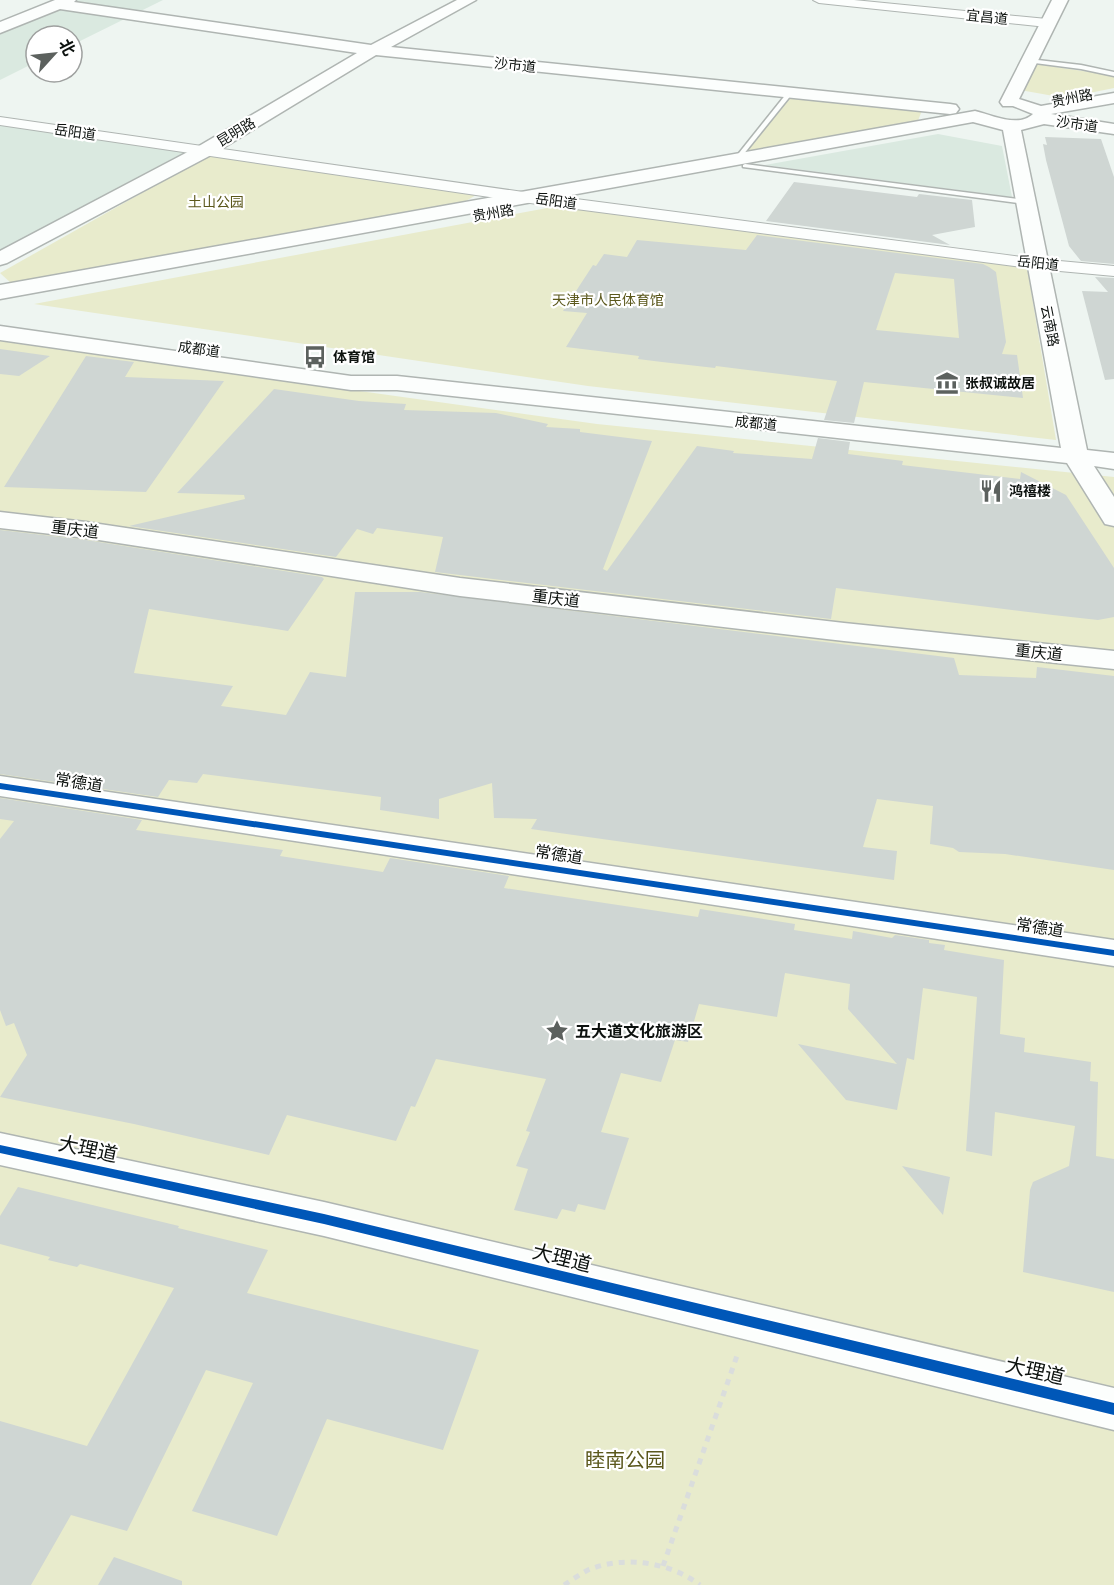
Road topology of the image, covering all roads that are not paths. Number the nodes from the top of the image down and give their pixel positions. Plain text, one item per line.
1 (468, 0) edge
2 (819, 0) edge
3 (1060, 0) edge
4 (63, 2) edge
5 (1047, 23) junction
6 (0, 28) edge
7 (373, 50) junction
8 (1029, 61) junction
9 (1114, 74) edge
10 (1114, 91) edge
11 (789, 94) junction
12 (1114, 98) edge
13 (1010, 102) junction
14 (1037, 112) junction
15 (977, 116) junction
16 (0, 121) edge
17 (1011, 125) junction
18 (1114, 129) edge
19 (206, 150) junction
20 (741, 163) junction
21 (530, 198) junction
22 (558, 201) junction
23 (1026, 202) junction
24 (0, 259) edge
25 (1038, 264) junction
26 (1114, 271) edge
27 (6, 298) edge
28 (0, 321) edge
29 (27, 325) junction
30 (0, 333) edge
31 (398, 383) junction
32 (1076, 458) junction
33 (1114, 461) edge
34 (1114, 518) edge
35 (0, 520) edge
36 (1114, 660) edge
37 (0, 786) edge
38 (1114, 953) edge
39 (0, 1149) edge
40 (1114, 1408) edge

1 - 7 street, 昆明路
2 - 5 street, 宜昌道
3 - 5 street
4 - 6 street
4 - 7 street, 沙市道
5 - 8 street
7 - 11 street, 沙市道
7 - 19 street, 昆明路
8 - 9 lane
8 - 13 street
10 - 14 street, 贵州路
11 - 15 street, 沙市道
11 - 20 lane
12 - 14 street, 贵州路
13 - 14 street, 贵州路
13 - 15 street, 贵州路
14 - 17 street, 贵州路
14 - 18 street, 沙市道
15 - 17 street, 贵州路
15 - 20 street, 贵州路
16 - 19 street, 岳阳道
17 - 23 street, 云南路
19 - 21 street, 岳阳道
19 - 24 street, 昆明路
20 - 21 street, 贵州路
20 - 22 street, 贵州路
20 - 23 lane
21 - 22 street, 岳阳道
21 - 27 street, 贵州路
22 - 25 street, 岳阳道
22 - 27 street, 贵州路
23 - 25 street, 云南路
25 - 26 street, 岳阳道
25 - 32 street, 云南路
27 - 29 street
28 - 29 street, 成都道
29 - 31 street, 成都道
30 - 31 street, 成都道
31 - 32 street, 成都道
32 - 33 street, 成都道
32 - 34 street, 云南路
35 - 36 street, 重庆道
37 - 38 street, 常德道
39 - 40 street, 大理道

